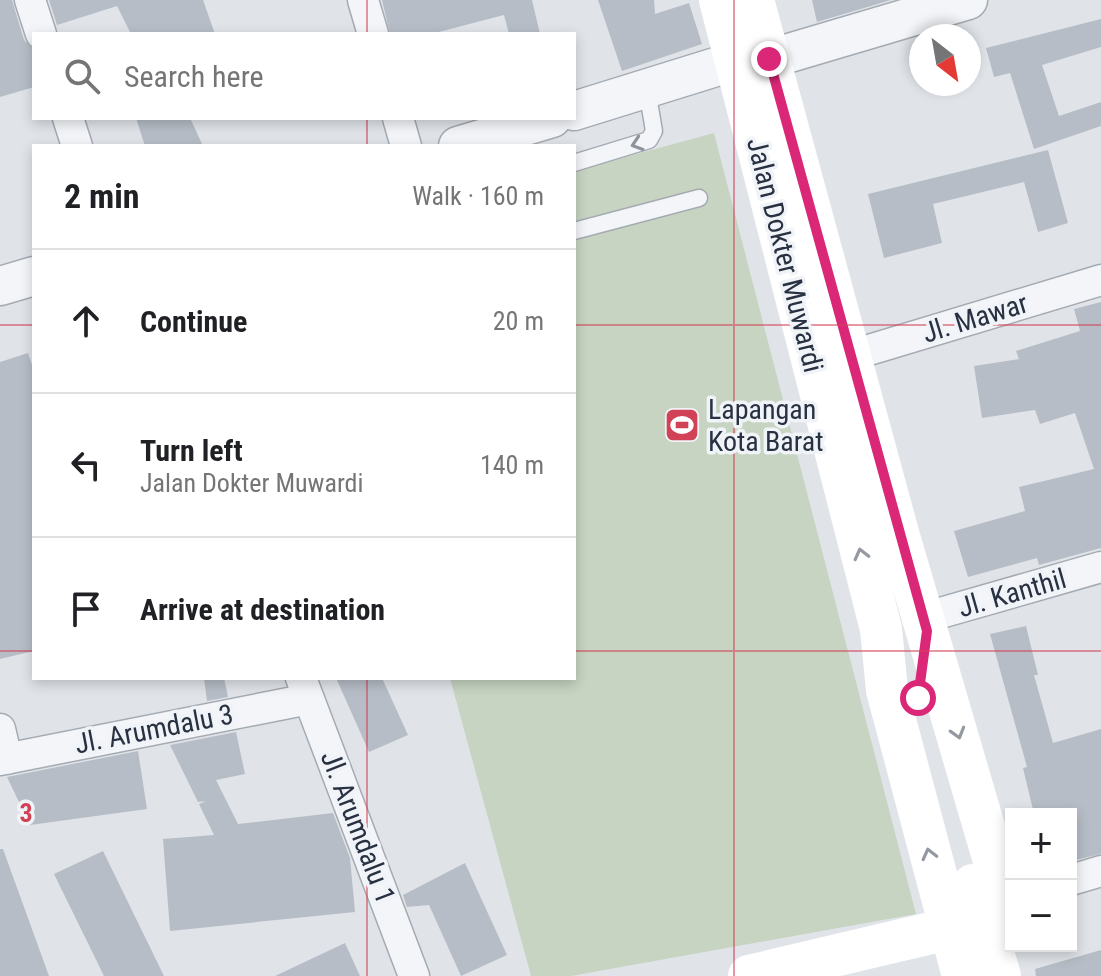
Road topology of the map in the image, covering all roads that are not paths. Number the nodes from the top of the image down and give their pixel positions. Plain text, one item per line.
1 (30, 0) edge
2 (363, 0) edge
3 (720, 0) edge
4 (753, 0) edge
5 (968, 0) edge
6 (40, 32) edge
7 (372, 32) edge
8 (752, 60) junction
9 (647, 90) junction
10 (576, 110) edge
11 (69, 120) edge
12 (399, 120) edge
13 (545, 120) edge
14 (76, 144) edge
15 (405, 144) edge
16 (465, 144) edge
17 (576, 162) edge
18 (699, 198) dead end
19 (576, 230) edge
20 (32, 277) edge
21 (1101, 280) edge
22 (0, 286) edge
23 (849, 356) junction
24 (1101, 567) edge
25 (925, 625) junction
26 (881, 629) junction
27 (305, 689) edge
28 (917, 695) junction
29 (0, 729) edge
30 (4, 759) edge
31 (1101, 871) edge
32 (1077, 878) edge
33 (1005, 893) edge
34 (948, 929) junction
35 (1021, 952) edge
36 (845, 965) edge
37 (774, 973) edge
38 (414, 976) edge
39 (963, 976) edge
40 (1000, 976) edge
41 (1028, 976) edge

1 - 6 street
2 - 7 street
3 - 8 main road, Jalan Dokter Muwardi
4 - 8 main road, Jalan Dokter Muwardi
5 - 8 street
8 - 9 street
8 - 23 main road, Jalan Dokter Muwardi
26 -> 8 main road, Jalan Dokter Muwardi
9 - 10 street
9 -> 17 lane
11 - 14 street
12 - 15 street
13 - 16 street
18 - 19 lane
20 - 22 street
21 - 23 street, Jl. Mawar
23 - 25 main road, Jalan Dokter Muwardi
24 - 25 street, Jl. Kanthil
25 - 28 main road
25 -> 33 main road, Jalan Dokter Muwardi
26 - 28 main road
34 -> 26 main road, Jalan Dokter Muwardi
27 - 30 street, Jl. Arumdalu 3
27 - 38 street, Jl. Arumdalu 1
28 - 40 main road
29 - 30 street
31 - 32 street
34 - 36 main road
34 - 39 main road, Jalan Dokter Muwardi
35 - 41 main road
36 - 37 main road

